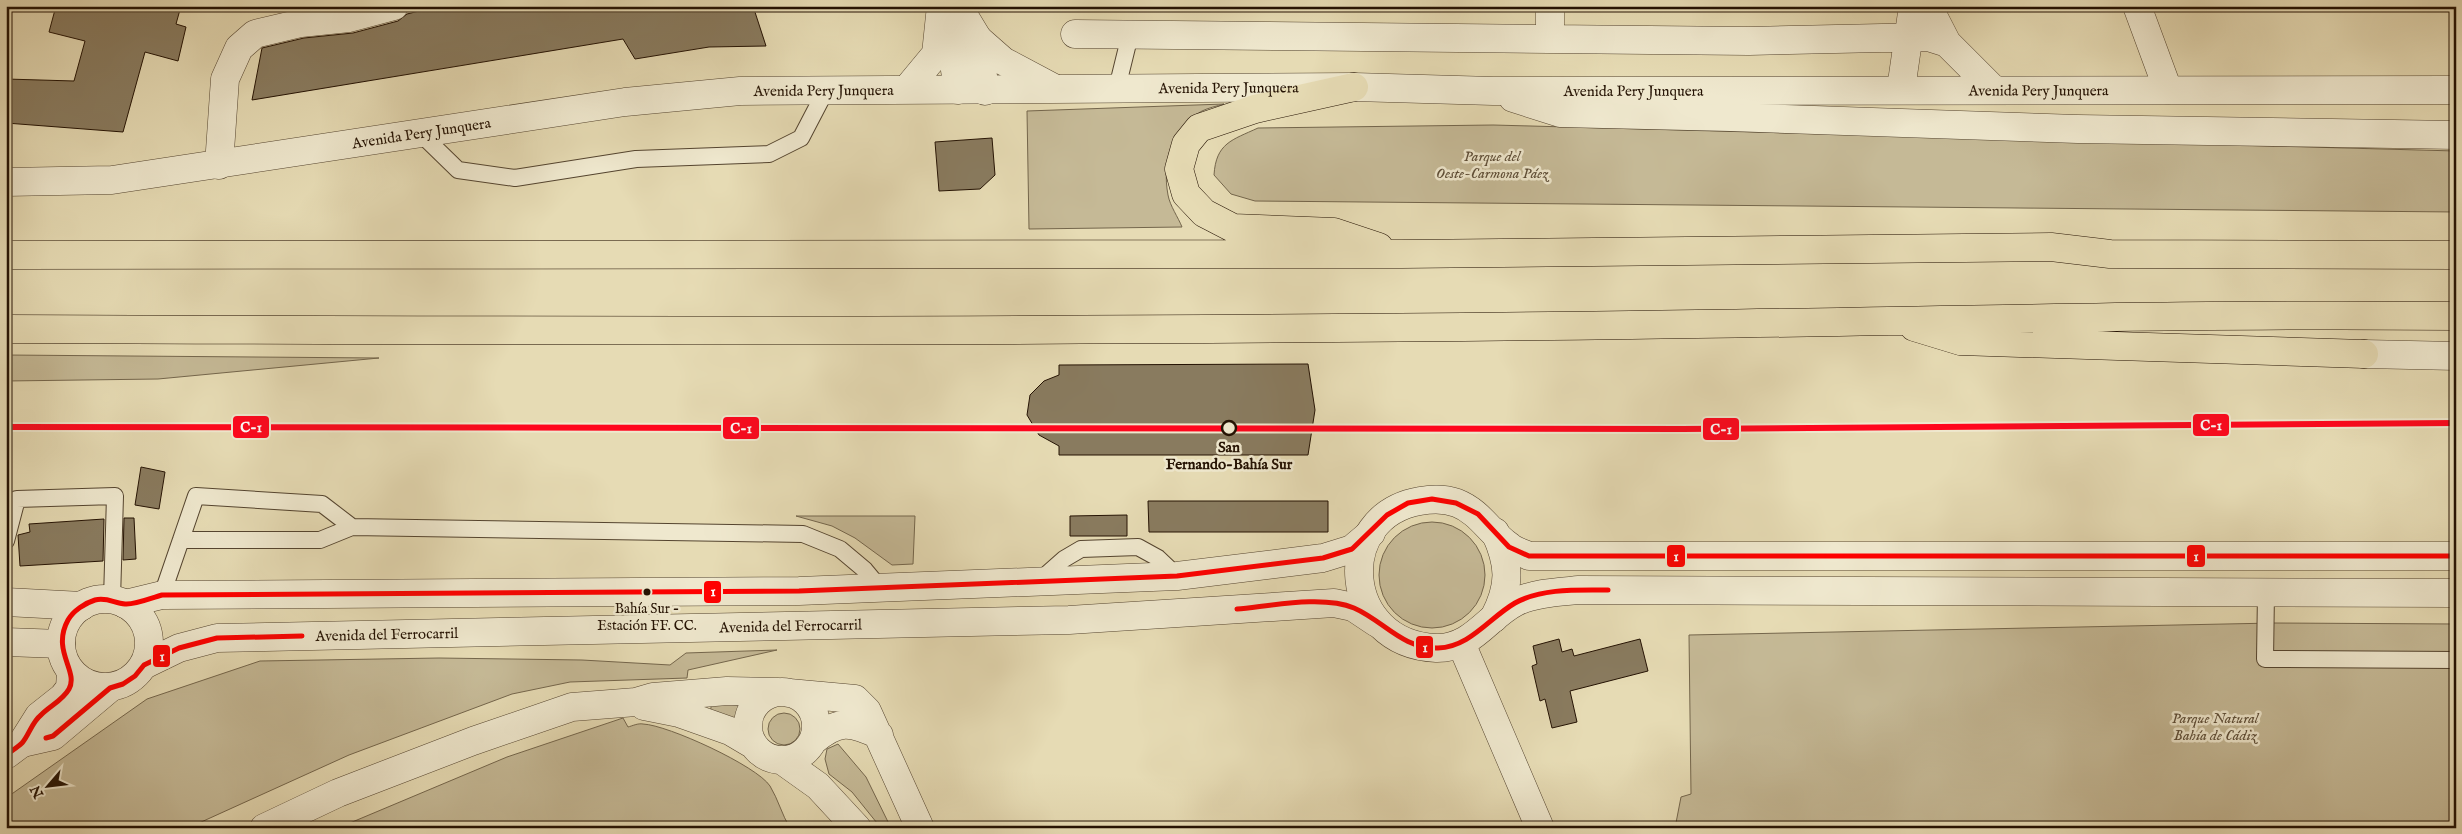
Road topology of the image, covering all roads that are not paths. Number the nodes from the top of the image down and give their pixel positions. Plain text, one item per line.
1 (394, 6) edge
2 (1550, 6) edge
3 (1913, 6) edge
4 (1928, 6) edge
5 (2137, 6) edge
6 (947, 7) edge
7 (300, 15) edge
8 (1075, 34) dead end
9 (1130, 35) junction
10 (978, 39) junction
11 (1550, 39) junction
12 (1908, 39) junction
13 (1947, 43) junction
14 (1354, 87) junction
15 (1056, 88) junction
16 (1117, 88) junction
17 (1992, 88) junction
18 (907, 89) junction
19 (1901, 89) junction
20 (826, 90) junction
21 (958, 90) junction
22 (2168, 90) junction
23 (2456, 90) edge
24 (985, 91) junction
25 (1492, 91) junction
26 (420, 133) junction
27 (2456, 135) edge
28 (219, 165) junction
29 (6, 182) edge
30 (1402, 254) junction
31 (6, 255) edge
32 (2456, 255) edge
33 (2456, 316) edge
34 (1888, 320) junction
35 (6, 328) edge
36 (2364, 354) joint
37 (2456, 356) edge
38 (352, 527) junction
39 (1371, 532) junction
40 (1495, 532) junction
41 (181, 540) junction
42 (6, 541) edge
43 (2456, 556) edge
44 (880, 588) junction
45 (2456, 593) edge
46 (162, 594) junction
47 (2266, 594) junction
48 (118, 601) junction
49 (6, 602) edge
50 (82, 606) junction
51 (1494, 618) junction
52 (1377, 623) junction
53 (6, 642) edge
54 (1461, 643) junction
55 (61, 644) junction
56 (2456, 660) edge
57 (144, 665) junction
58 (72, 672) junction
59 (110, 688) junction
60 (783, 692) junction
61 (636, 702) junction
62 (878, 735) junction
63 (814, 740) junction
64 (752, 744) junction
65 (14, 749) edge
66 (783, 761) junction
67 (264, 828) edge
68 (856, 828) edge
69 (920, 828) edge
70 (1540, 828) edge

1 - 7 street
2 - 11 street
3 - 12 street
4 - 13 street
5 - 22 street
6 - 10 street
6 - 18 street
6 - 21 street
7 - 28 street
8 - 9 street
9 - 11 street
9 - 16 lane
10 - 15 street
10 - 24 street
11 - 12 street
12 - 13 street
12 - 19 street
13 - 17 street
14 - 16 street, Avenida Pery Junquera
14 - 25 street, Avenida Pery Junquera
14 - 30 highway
15 - 16 street, Avenida Pery Junquera
15 - 24 street, Avenida Pery Junquera
17 - 19 street, Avenida Pery Junquera
17 - 22 street, Avenida Pery Junquera
18 - 20 street, Avenida Pery Junquera
18 - 21 street, Avenida Pery Junquera
19 - 25 street, Avenida Pery Junquera
20 - 26 street, Avenida Pery Junquera
20 - 26 lane
21 - 24 street, Avenida Pery Junquera
22 - 23 street, Avenida Pery Junquera
25 - 27 street
26 - 28 street, Avenida Pery Junquera
28 - 29 street, Avenida Pery Junquera
30 - 31 highway
30 - 32 highway
33 - 34 highway
34 - 35 highway
34 - 36 highway
36 - 37 street
38 - 41 lane
38 - 41 lane
38 - 44 lane
39 - 40 street
39 - 44 street
39 - 52 street
40 - 43 street
40 - 51 street
41 - 46 lane
42 - 48 lane
44 - 46 street
45 - 47 street
46 - 48 street
47 - 51 street
47 - 56 lane
48 - 50 street
48 - 57 street
49 - 50 street
50 - 55 street
51 - 54 street
52 - 54 street
52 - 57 street, Avenida del Ferrocarril
53 - 55 street
54 - 70 street
55 - 58 street
57 - 59 street
58 - 59 street
58 - 65 street
59 - 65 street
60 - 61 street
60 - 62 street
60 - 63 street
60 - 64 street
61 - 64 street
61 - 67 street
62 - 63 street
62 - 69 street
63 - 66 street
64 - 66 street
66 - 68 street

